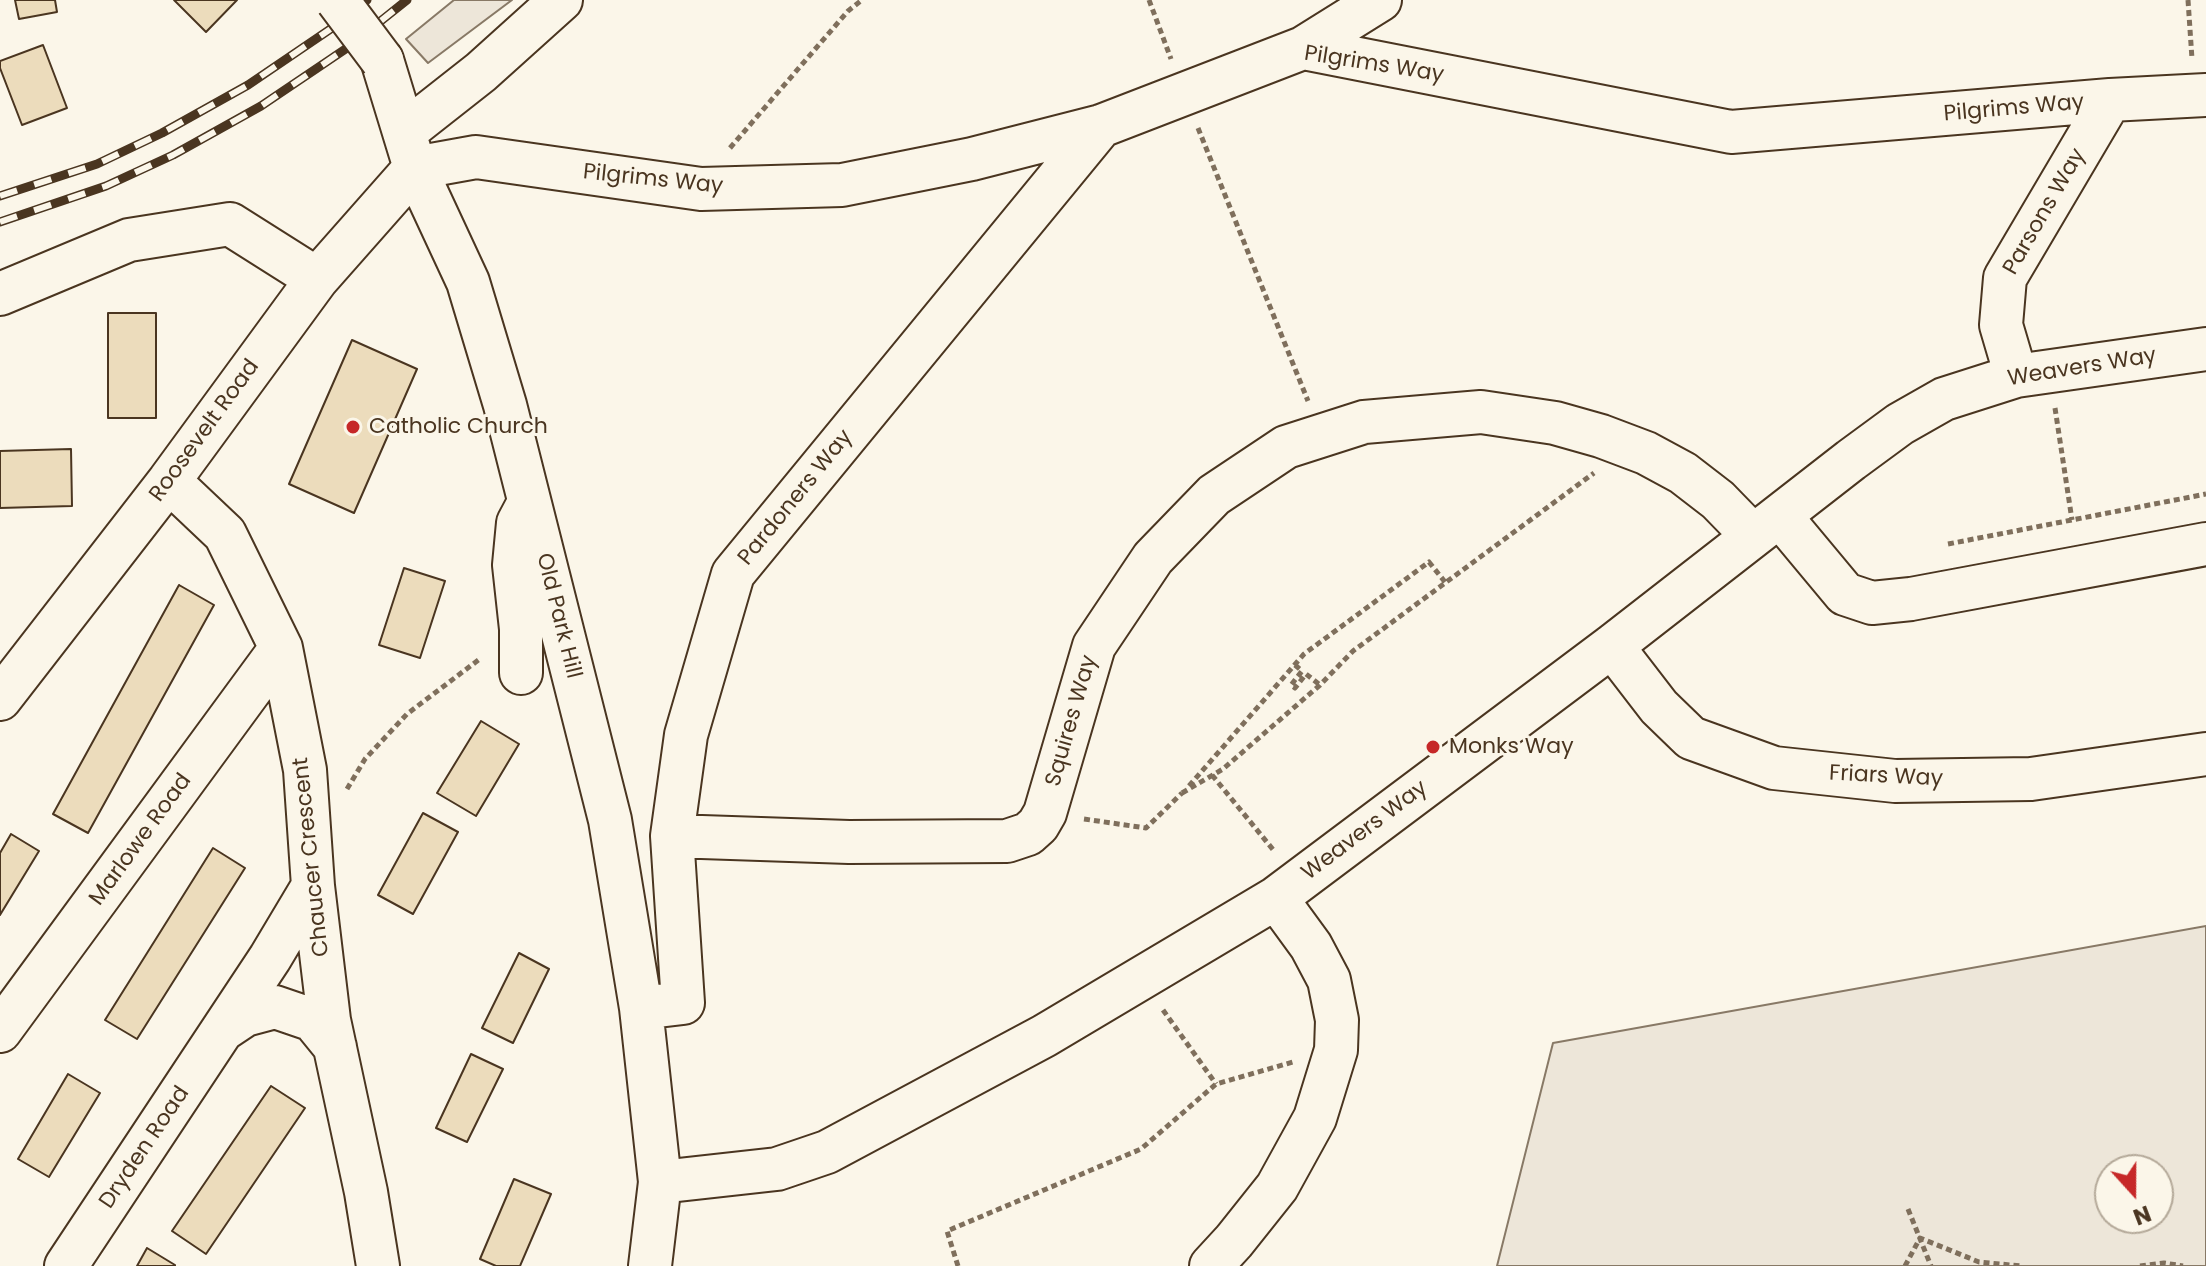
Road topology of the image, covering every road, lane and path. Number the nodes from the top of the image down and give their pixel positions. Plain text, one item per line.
1 (337, 0) edge
2 (561, 0) edge
3 (862, 0) edge
4 (1149, 0) edge
5 (1380, 0) edge
6 (2188, 0) edge
7 (1303, 48) junction
8 (1184, 94) junction
9 (2201, 96) edge
10 (2110, 100) junction
11 (1101, 126) junction
12 (410, 150) junction
13 (701, 189) junction
14 (317, 279) junction
15 (0, 294) edge
16 (2206, 349) edge
17 (2032, 373) junction
18 (1322, 436) junction
19 (1630, 447) junction
20 (169, 481) junction
21 (2206, 494) edge
22 (529, 502) junction
23 (2072, 520) junction
24 (1767, 526) junction
25 (1948, 544) dead end
26 (2206, 544) edge
27 (1445, 582) junction
28 (521, 629) junction
29 (1612, 646) junction
30 (281, 648) junction
31 (1295, 665) junction
32 (521, 673) dead end
33 (1320, 685) junction
34 (0, 699) edge
35 (2206, 754) edge
36 (1212, 775) junction
37 (1182, 793) junction
38 (342, 799) dead end
39 (1045, 813) junction
40 (672, 836) junction
41 (313, 886) junction
42 (1287, 889) junction
43 (1141, 978) junction
44 (641, 1008) junction
45 (224, 1029) junction
46 (0, 1031) edge
47 (335, 1047) junction
48 (1336, 1050) junction
49 (1216, 1084) junction
50 (660, 1182) junction
51 (1908, 1209) dead end
52 (1920, 1238) junction
53 (66, 1266) edge
54 (378, 1266) edge
55 (650, 1266) edge
56 (958, 1266) edge
57 (1211, 1266) edge
58 (1905, 1266) edge
59 (1931, 1266) edge
60 (2021, 1266) edge
61 (2140, 1266) edge
62 (2183, 1266) edge

1 - 12 street, Old Park Hill, bridge
2 - 12 street, Roosevelt Road
3 - 13 path
4 - 8 path
5 - 7 street
6 - 9 path
7 - 8 street, Pilgrims Way
7 - 10 street, Pilgrims Way
8 - 11 street, Pilgrims Way
8 - 18 path
9 - 10 street, Pilgrims Way
10 - 17 street, Parsons Way
11 - 13 street, Pilgrims Way
11 - 40 street, Pardoners Way
12 - 13 street, Pilgrims Way
12 - 14 street, Roosevelt Road
12 - 22 street, Old Park Hill
14 - 15 street
14 - 20 street, Roosevelt Road
16 - 17 street, Weavers Way
17 - 23 path
17 - 24 street, Weavers Way
18 - 19 street, Squires Way
18 - 39 street, Squires Way
19 - 24 street, Squires Way
19 - 27 path
20 - 30 street, Chaucer Crescent
20 - 34 street, Roosevelt Road
21 - 23 path
22 - 28 street
22 - 44 street, Old Park Hill
23 - 25 path
24 - 26 street, Squires Way
24 - 29 street, Weavers Way
27 - 31 path
27 - 33 path
28 - 32 street
28 - 38 path
29 - 35 street, Friars Way
29 - 42 street, Weavers Way
30 - 41 street, Chaucer Crescent
30 - 46 street, Marlowe Road
31 - 33 path
31 - 37 path
33 - 36 path
36 - 37 path
36 - 42 path
37 - 39 path
39 - 40 street, Squires Way
40 - 44 street, Pardoners Way
41 - 45 street, Dryden Road
41 - 47 street, Chaucer Crescent
42 - 43 street, Weavers Way
42 - 48 street
43 - 49 path
43 - 50 street, Weavers Way
44 - 50 street, Old Park Hill
45 - 47 street, Dryden Road
45 - 53 street, Dryden Road
47 - 54 street, Chaucer Crescent
48 - 49 path
48 - 57 street
49 - 56 path
50 - 55 street, Old Park Hill
51 - 52 path
52 - 58 path
52 - 59 path
52 - 60 path
61 - 62 path

